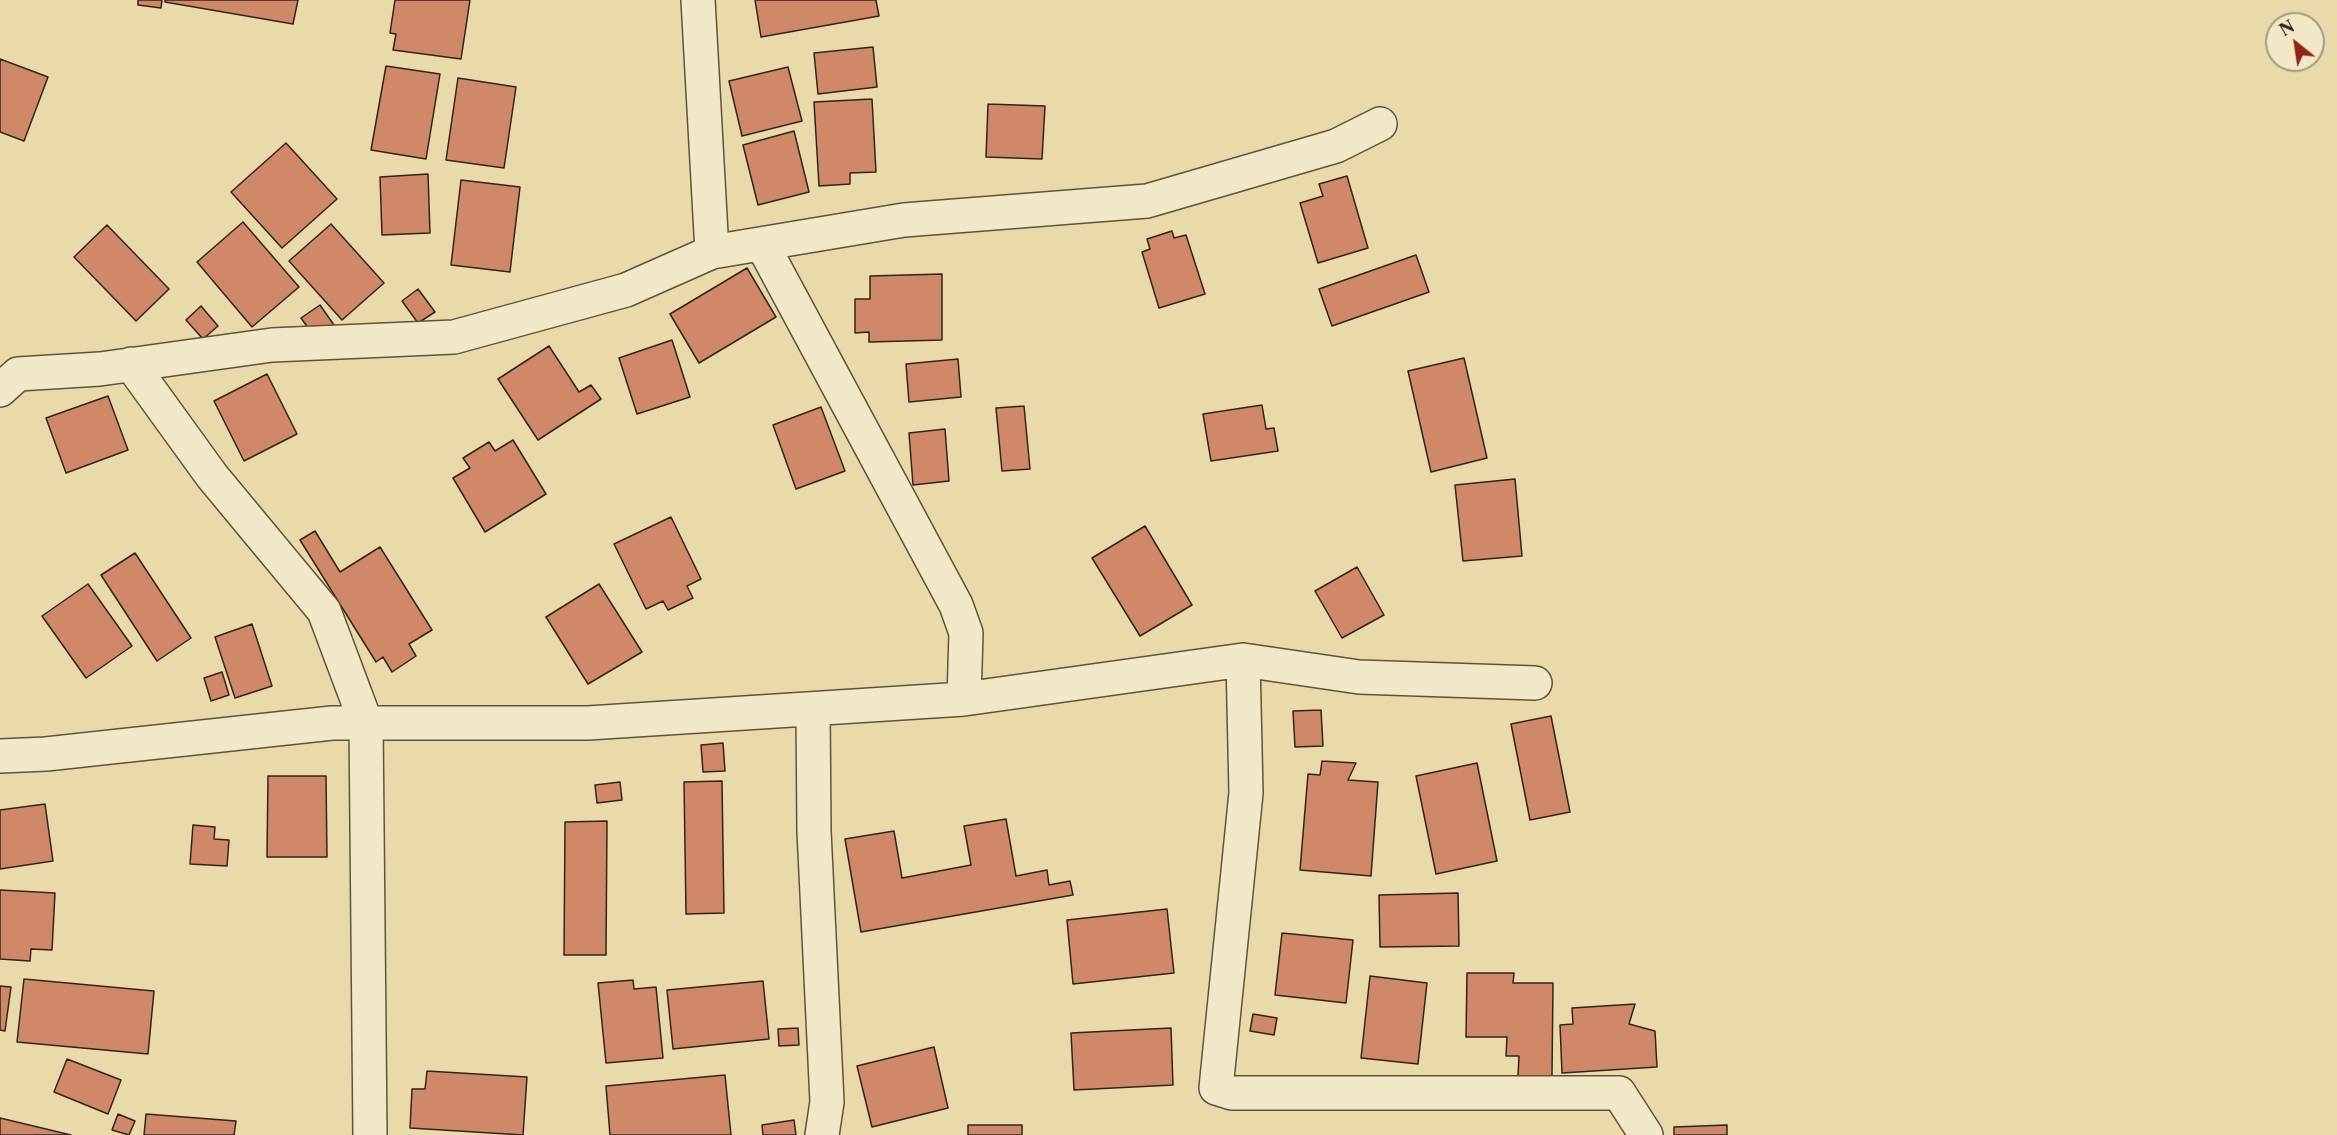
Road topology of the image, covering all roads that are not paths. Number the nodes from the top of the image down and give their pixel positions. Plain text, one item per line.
1 (698, 0) edge
2 (1380, 124) dead end
3 (762, 244) junction
4 (711, 252) junction
5 (131, 364) junction
6 (0, 390) edge
7 (1243, 660) junction
8 (1535, 683) dead end
9 (964, 699) junction
10 (813, 710) junction
11 (366, 723) junction
12 (0, 756) edge
13 (370, 1135) edge
14 (822, 1135) edge
15 (1646, 1135) edge

1 - 4 street
2 - 3 street
3 - 4 street
3 - 9 street
4 - 5 street
5 - 6 street
5 - 11 street
7 - 8 street
7 - 9 street
7 - 15 street
9 - 10 street
10 - 11 street
10 - 14 street
11 - 12 street
11 - 13 street

